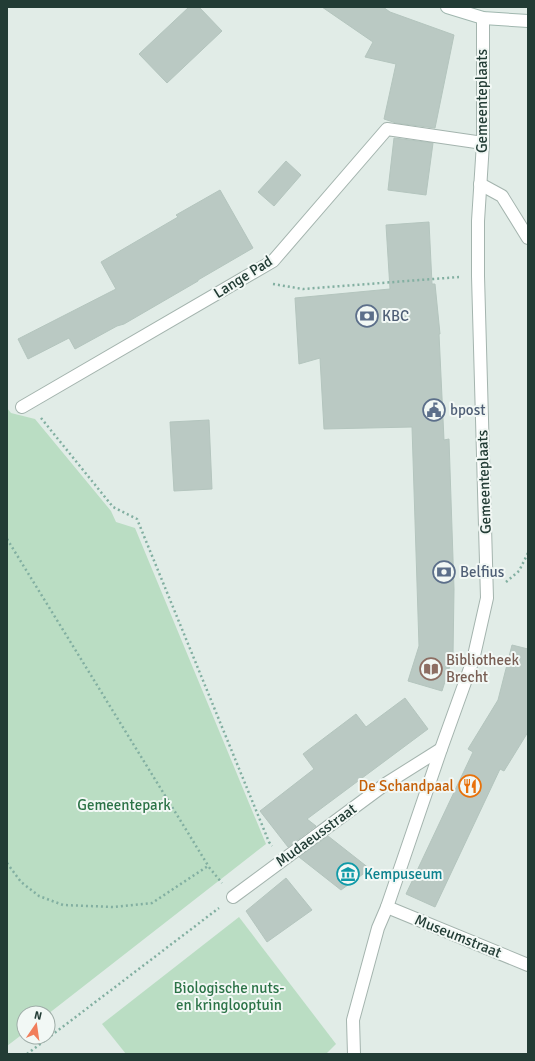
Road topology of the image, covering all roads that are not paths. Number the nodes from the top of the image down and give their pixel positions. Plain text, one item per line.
1 (447, 7) edge
2 (483, 18) junction
3 (528, 21) edge
4 (483, 143) junction
5 (480, 184) junction
6 (528, 238) edge
7 (22, 408) road end
8 (441, 749) junction
9 (233, 897) road end
10 (387, 907) junction
11 (528, 966) edge
12 (354, 1054) edge

1 - 2 street
2 - 3 street
2 - 4 street, Gemeenteplaats
4 - 5 street, Gemeenteplaats
4 - 7 street, Lange Pad
5 - 6 street
5 - 8 street, Gemeenteplaats
8 - 9 street, Mudaeusstraat
8 - 10 street, Gemeenteplaats
10 - 11 street, Museumstraat
10 - 12 street, Gemeenteplaats

